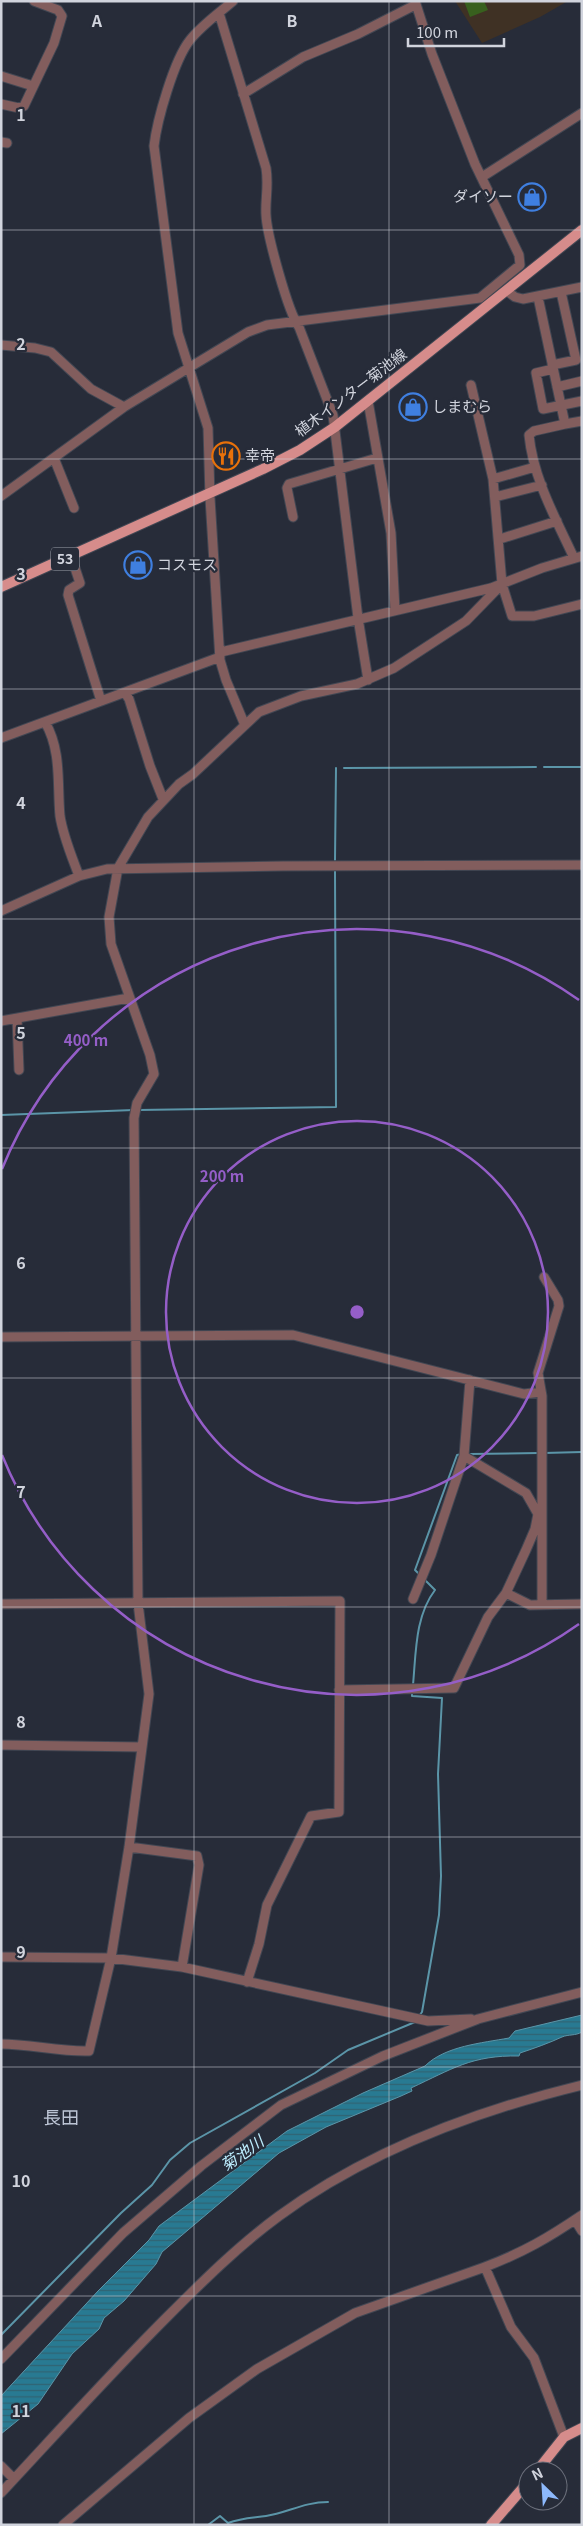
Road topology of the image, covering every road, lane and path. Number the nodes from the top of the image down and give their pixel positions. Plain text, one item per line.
1 (34, 1) edge
2 (233, 1) edge
3 (415, 3) edge
4 (219, 13) junction
5 (1, 76) edge
6 (33, 86) junction
7 (243, 94) junction
8 (1, 104) edge
9 (582, 113) edge
10 (482, 177) junction
11 (582, 230) edge
12 (582, 287) edge
13 (507, 291) junction
14 (561, 292) junction
15 (485, 296) junction
16 (538, 297) junction
17 (496, 300) junction
18 (296, 322) junction
19 (1, 345) edge
20 (552, 367) junction
21 (189, 369) junction
22 (582, 382) edge
23 (471, 386) dead end
24 (557, 387) junction
25 (368, 401) junction
26 (582, 401) edge
27 (561, 406) junction
28 (124, 407) junction
29 (582, 421) edge
30 (565, 424) junction
31 (335, 427) junction
32 (54, 458) junction
33 (377, 458) junction
34 (535, 467) junction
35 (340, 469) junction
36 (493, 479) junction
37 (542, 485) junction
38 (210, 492) junction
39 (1, 496) edge
40 (495, 497) junction
41 (74, 508) dead end
42 (293, 517) dead end
43 (557, 521) junction
44 (500, 539) junction
45 (71, 556) junction
46 (578, 557) edge
47 (502, 584) junction
48 (1, 587) edge
49 (582, 604) edge
50 (395, 610) junction
51 (358, 618) junction
52 (220, 654) junction
53 (368, 680) junction
54 (125, 693) junction
55 (101, 701) junction
56 (45, 722) junction
57 (244, 723) junction
58 (1, 738) edge
59 (163, 799) junction
60 (582, 865) edge
61 (118, 868) junction
62 (79, 876) junction
63 (1, 911) edge
64 (129, 998) junction
65 (17, 1018) junction
66 (1, 1021) edge
67 (19, 1070) dead end
68 (544, 1277) dead end
69 (135, 1336) junction
70 (1, 1337) edge
71 (470, 1380) junction
72 (541, 1392) junction
73 (464, 1456) junction
74 (540, 1514) junction
75 (506, 1592) junction
76 (413, 1599) dead end
77 (138, 1603) junction
78 (1, 1604) edge
79 (542, 1604) junction
80 (582, 1604) edge
81 (339, 1690) junction
82 (1, 1745) edge
83 (142, 1746) junction
84 (129, 1847) junction
85 (1, 1957) edge
86 (111, 1958) junction
87 (182, 1967) junction
88 (247, 1982) junction
89 (582, 1992) edge
90 (478, 2019) junction
91 (1, 2044) edge
92 (582, 2085) edge
93 (579, 2217) edge
94 (582, 2231) edge
95 (485, 2267) junction
96 (1, 2359) edge
97 (582, 2428) edge
98 (564, 2437) junction
99 (545, 2461) edge
100 (1, 2466) edge
101 (14, 2479) junction
102 (1, 2493) edge
103 (518, 2494) edge
104 (493, 2524) edge
105 (63, 2525) edge

1 - 6 street
2 - 4 street
3 - 7 street
3 - 10 street
4 - 7 street
4 - 21 street
5 - 6 street
6 - 8 street
7 - 18 street
9 - 10 street
10 - 15 street
11 - 13 main road, 植木インター菊池線 / 53
12 - 14 street
13 - 16 street
13 - 17 main road, 植木インター菊池線 / 53
14 - 16 street
14 - 20 street
15 - 17 street
15 - 18 street
16 - 20 street
17 - 25 main road, 植木インター菊池線 / 53
18 - 21 street
18 - 31 street
19 - 28 street
20 - 24 street
20 - 27 street
21 - 28 street
21 - 38 street
22 - 24 street
23 - 36 street
24 - 27 street
25 - 31 main road, 植木インター菊池線 / 53
25 - 33 street
26 - 27 street
27 - 30 street
28 - 32 street
29 - 30 street
30 - 34 street
31 - 35 street
31 - 38 main road, 植木インター菊池線 / 53
32 - 39 street
32 - 41 street
33 - 35 street
33 - 50 street
34 - 36 street
34 - 37 street
35 - 42 street
35 - 51 street
36 - 40 street
37 - 40 street
37 - 43 street
38 - 45 main road, 植木インター菊池線 / 53
38 - 52 street
40 - 44 street
43 - 44 street
43 - 46 street
44 - 47 street
45 - 48 main road, 植木インター菊池線 / 53
45 - 55 street
46 - 47 street
47 - 49 street
47 - 50 street
47 - 53 street
50 - 51 street
51 - 52 street
51 - 53 street
52 - 54 street
52 - 57 street
53 - 57 street
54 - 55 street
54 - 59 street
55 - 56 street
56 - 58 street
56 - 62 street
57 - 59 street
59 - 61 street
60 - 61 street
61 - 62 street
61 - 64 street
62 - 63 street
64 - 65 street
64 - 69 street
65 - 66 street
65 - 67 street
68 - 72 street
69 - 70 street
69 - 71 street
69 - 77 street
71 - 72 street
71 - 73 street
72 - 74 street
73 - 74 street
73 - 76 street
74 - 75 street
74 - 79 street
75 - 79 street
75 - 81 street
77 - 78 street
77 - 81 street
77 - 83 street
79 - 80 street
81 - 88 street
82 - 83 street
83 - 84 street
84 - 86 street
84 - 87 street
85 - 86 street
86 - 87 street
86 - 91 street
87 - 88 street
88 - 90 street
89 - 90 street
90 - 96 street
92 - 101 street
93 - 94 street
93 - 95 street
95 - 98 street
95 - 105 street
97 - 98 main road
98 - 99 main road
100 - 101 street
101 - 102 street
103 - 104 main road

